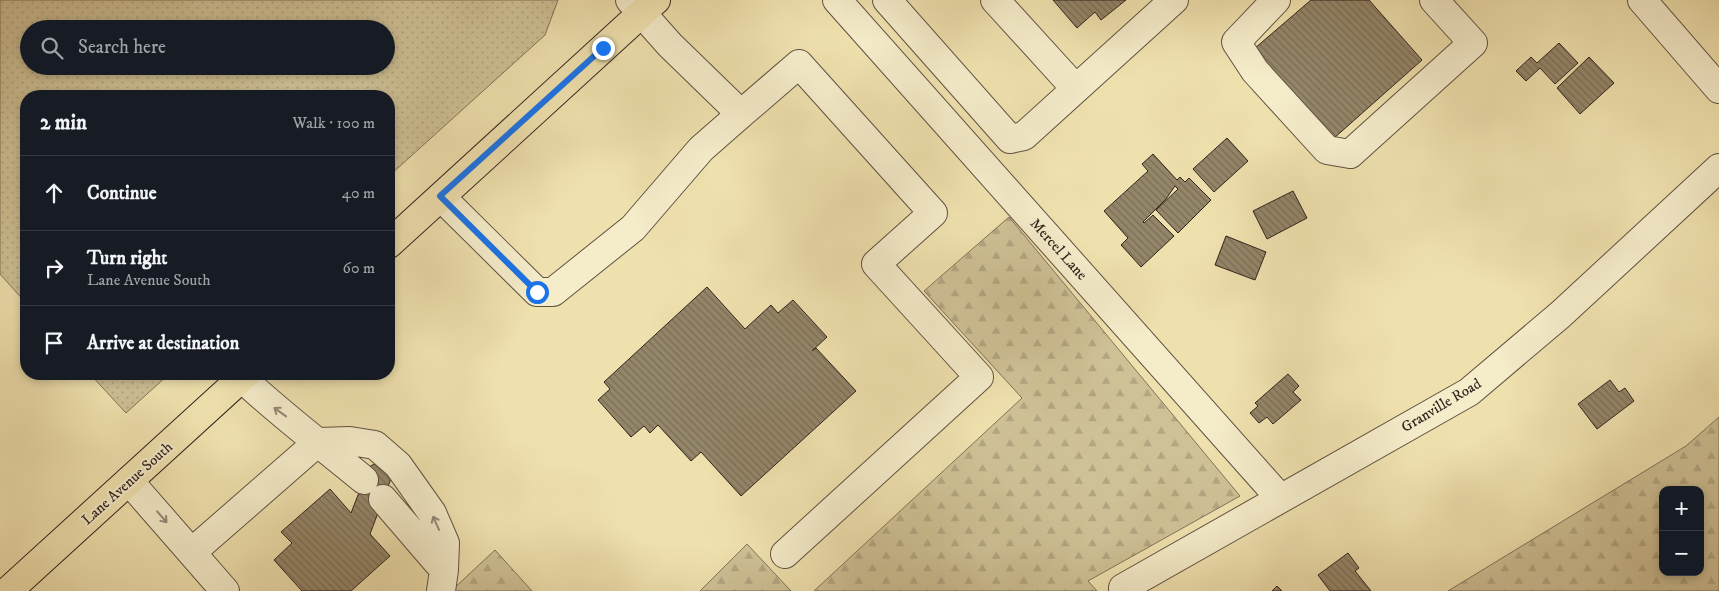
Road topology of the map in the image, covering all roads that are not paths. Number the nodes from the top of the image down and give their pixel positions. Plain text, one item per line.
1 (837, 0) edge
2 (887, 0) edge
3 (995, 0) edge
4 (1174, 0) edge
5 (1276, 0) edge
6 (1434, 0) edge
7 (1642, 0) edge
8 (642, 5) edge
9 (1076, 89) junction
10 (1719, 89) edge
11 (741, 114) junction
12 (1719, 168) edge
13 (440, 196) junction
14 (395, 238) edge
15 (240, 380) edge
16 (248, 380) edge
17 (318, 442) junction
18 (364, 480) dead end
19 (129, 481) junction
20 (1280, 498) junction
21 (383, 499) dead end
22 (192, 552) junction
23 (785, 554) dead end
24 (442, 580) edge
25 (1123, 588) dead end
26 (8, 591) edge
27 (225, 591) edge

1 - 20 street, Mercel Lane
2 - 9 street
3 - 9 street
4 - 9 street
5 - 6 street
7 - 10 street
8 - 11 street
8 - 13 main road
11 - 13 street
11 - 23 street
12 - 20 street, Granville Road
13 - 14 main road
15 - 19 main road, Lane Avenue South
17 -> 16 street
17 - 18 street
17 - 22 street
24 -> 17 street
19 -> 22 street
19 - 26 main road, Lane Avenue South
20 - 25 street, Granville Road
21 - 24 street
22 - 27 street

